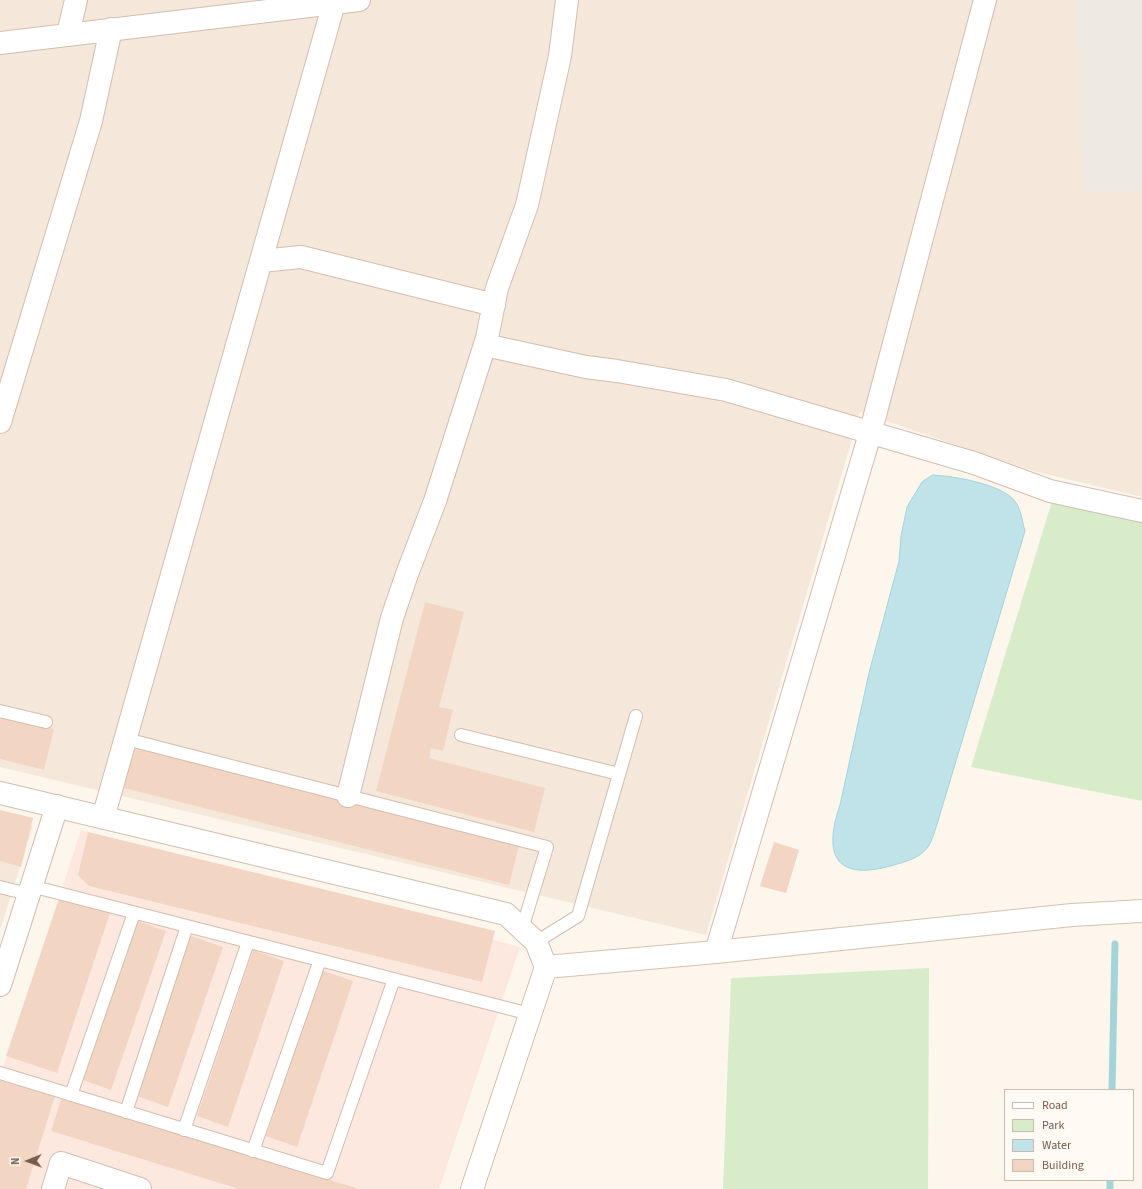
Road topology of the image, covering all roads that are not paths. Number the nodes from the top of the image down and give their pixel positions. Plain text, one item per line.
1 (76, 0) edge
2 (566, 0) edge
3 (985, 0) edge
4 (346, 1) edge
5 (111, 29) junction
6 (68, 34) junction
7 (0, 43) edge
8 (261, 261) junction
9 (494, 305) junction
10 (485, 345) junction
11 (0, 422) edge
12 (870, 434) junction
13 (1142, 511) edge
14 (0, 711) edge
15 (636, 716) dead end
16 (46, 722) dead end
17 (461, 735) dead end
18 (126, 739) junction
19 (619, 774) junction
20 (0, 793) edge
21 (348, 796) junction
22 (57, 806) junction
23 (103, 818) junction
24 (0, 887) edge
25 (29, 890) junction
26 (1142, 911) edge
27 (134, 913) junction
28 (187, 926) junction
29 (529, 936) junction
30 (248, 942) junction
31 (716, 952) junction
32 (320, 960) junction
33 (546, 966) junction
34 (394, 979) junction
35 (0, 985) edge
36 (530, 1014) junction
37 (0, 1073) edge
38 (71, 1095) junction
39 (126, 1112) junction
40 (184, 1130) junction
41 (253, 1151) junction
42 (53, 1189) edge
43 (140, 1189) edge
44 (472, 1189) edge

1 - 6 street
2 - 9 street
3 - 12 street
4 - 5 street
4 - 8 street
5 - 6 street
5 - 11 street
6 - 7 street
8 - 9 street
8 - 18 street
9 - 10 street
10 - 12 street
10 - 21 street
12 - 13 street
12 - 31 street
14 - 16 lane
15 - 19 lane
17 - 19 lane
18 - 21 lane
18 - 23 street
19 - 29 lane
20 - 22 street
21 - 29 lane
22 - 23 street
22 - 25 street
23 - 29 street
24 - 25 lane
25 - 27 lane
25 - 35 street
26 - 31 street
27 - 28 lane
27 - 38 lane
28 - 30 lane
28 - 39 lane
29 - 33 street
30 - 32 lane
30 - 40 lane
31 - 33 street
32 - 34 lane
32 - 41 lane
33 - 36 street
34 - 36 lane
34 - 41 lane
36 - 44 street
37 - 38 lane
38 - 39 lane
39 - 40 lane
40 - 41 lane
42 - 43 street

